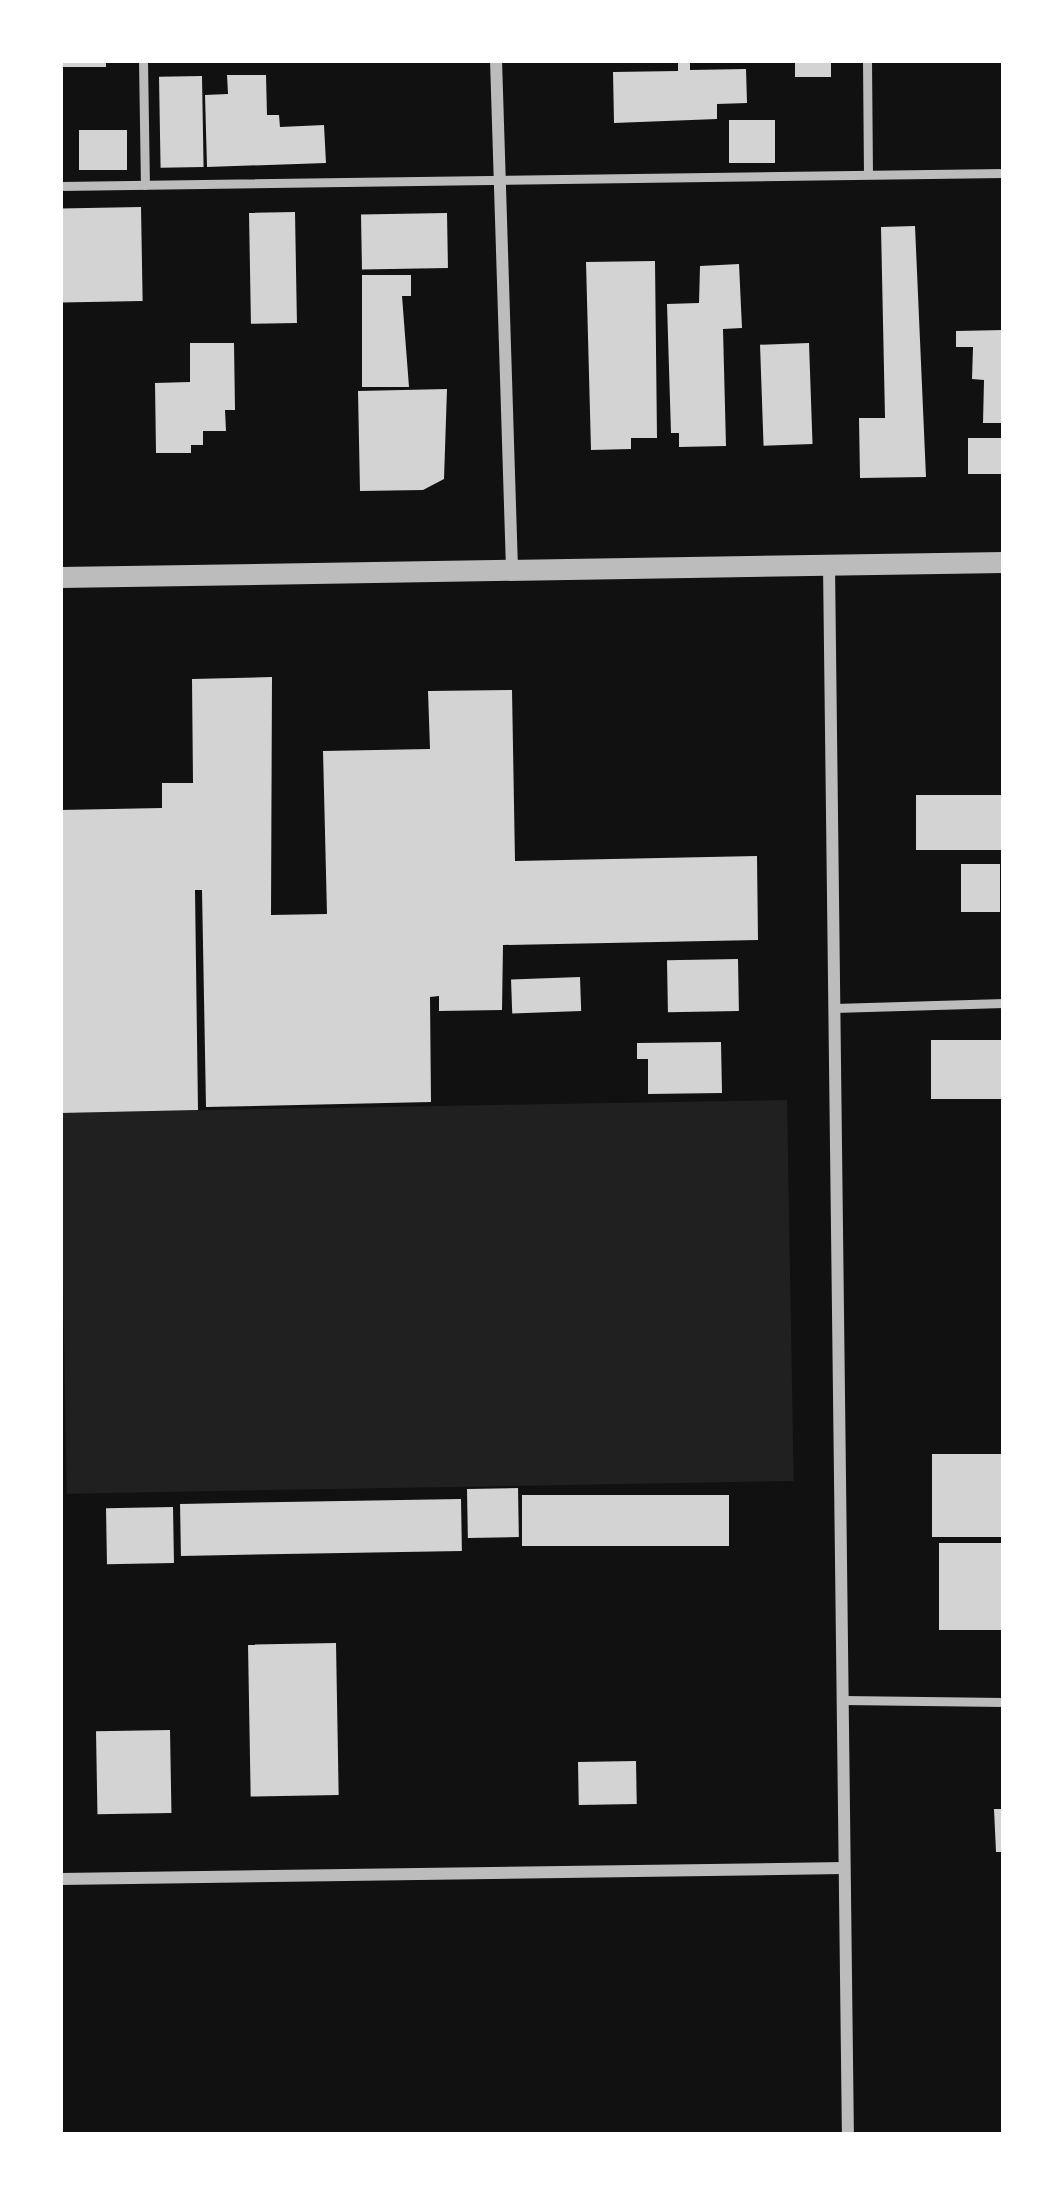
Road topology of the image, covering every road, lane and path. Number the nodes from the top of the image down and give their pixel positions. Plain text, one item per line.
1 (143, 60) edge
2 (496, 60) edge
3 (867, 60) edge
4 (1004, 173) edge
5 (868, 174) junction
6 (498, 178) junction
7 (145, 185) junction
8 (60, 186) edge
9 (1004, 562) edge
10 (829, 565) junction
11 (512, 570) junction
12 (60, 577) edge
13 (1004, 1003) edge
14 (834, 1008) junction
15 (843, 1700) junction
16 (1004, 1702) edge
17 (844, 1868) junction
18 (60, 1880) edge
19 (848, 2135) edge

1 - 7 lane
2 - 6 street
3 - 5 lane
4 - 5 lane
5 - 6 lane
6 - 7 lane
6 - 11 street
7 - 8 lane
9 - 10 street
10 - 11 street
10 - 14 street
11 - 12 street
13 - 14 lane
14 - 15 street
15 - 16 lane
15 - 17 street
17 - 18 street
17 - 19 street

